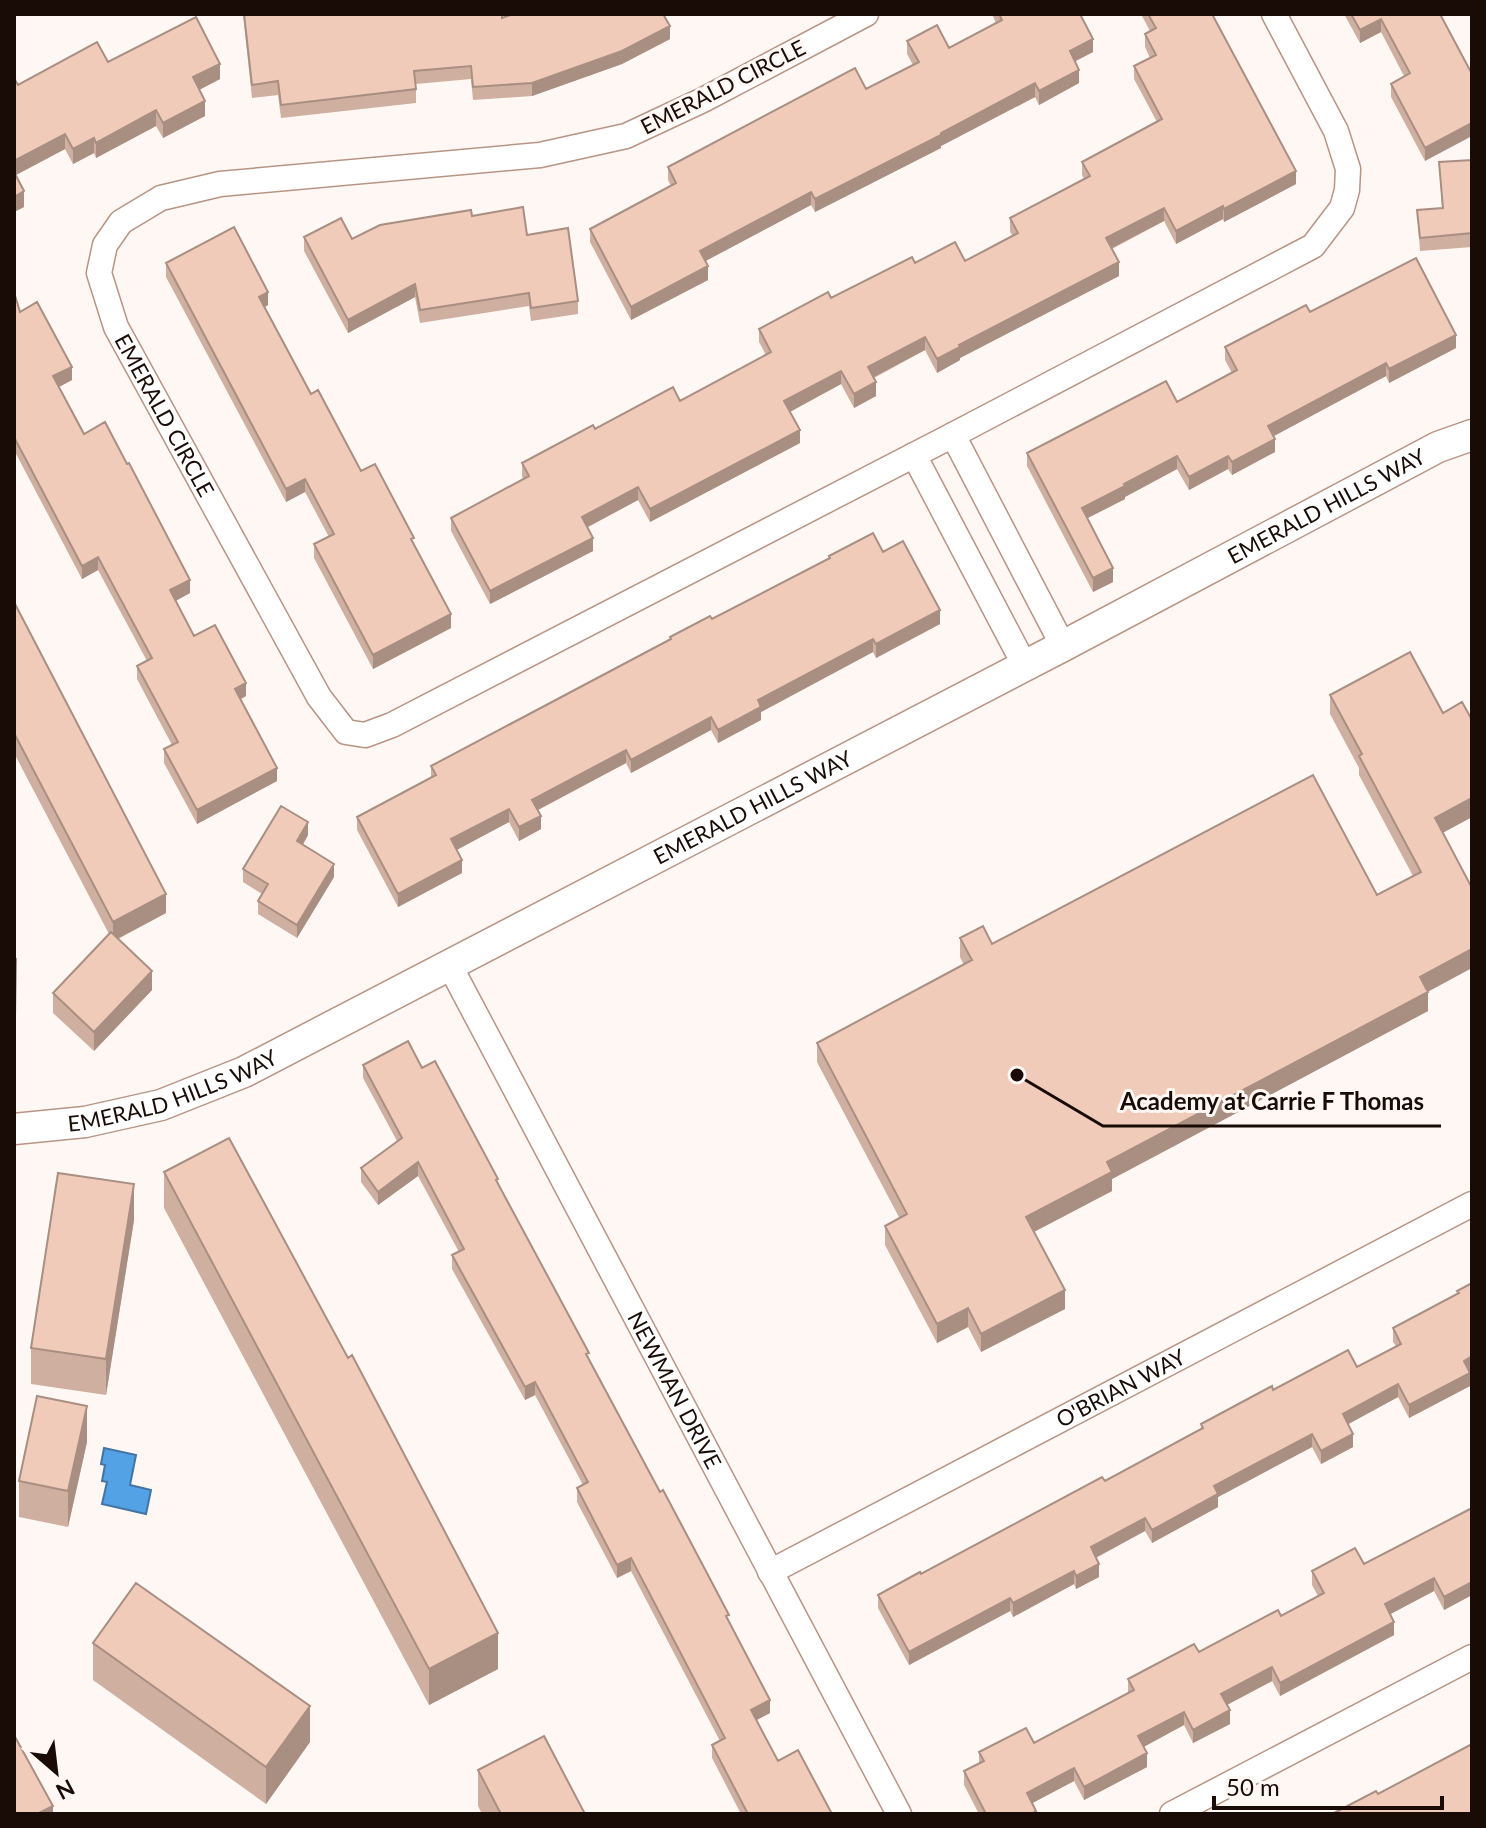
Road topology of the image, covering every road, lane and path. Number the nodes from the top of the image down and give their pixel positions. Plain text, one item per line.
1 (866, 14) edge
2 (1274, 14) edge
3 (953, 435) junction
4 (1472, 435) edge
5 (914, 455) junction
6 (1063, 646) junction
7 (1025, 666) junction
8 (449, 964) junction
9 (14, 1129) edge
10 (1472, 1204) edge
11 (770, 1572) junction
12 (1472, 1657) edge
13 (899, 1814) edge
14 (1172, 1814) edge

1 - 5 street, EMERALD CIRCLE
2 - 3 street, EMERALD CIRCLE
3 - 5 street, EMERALD CIRCLE
3 - 6 street
4 - 6 street, EMERALD HILLS WAY
5 - 7 street
6 - 7 street, EMERALD HILLS WAY
7 - 8 street, EMERALD HILLS WAY
8 - 9 street, EMERALD HILLS WAY
8 - 11 street, NEWMAN DRIVE
10 - 11 street, O'BRIAN WAY
11 - 13 street, NEWMAN DRIVE
12 - 14 street

